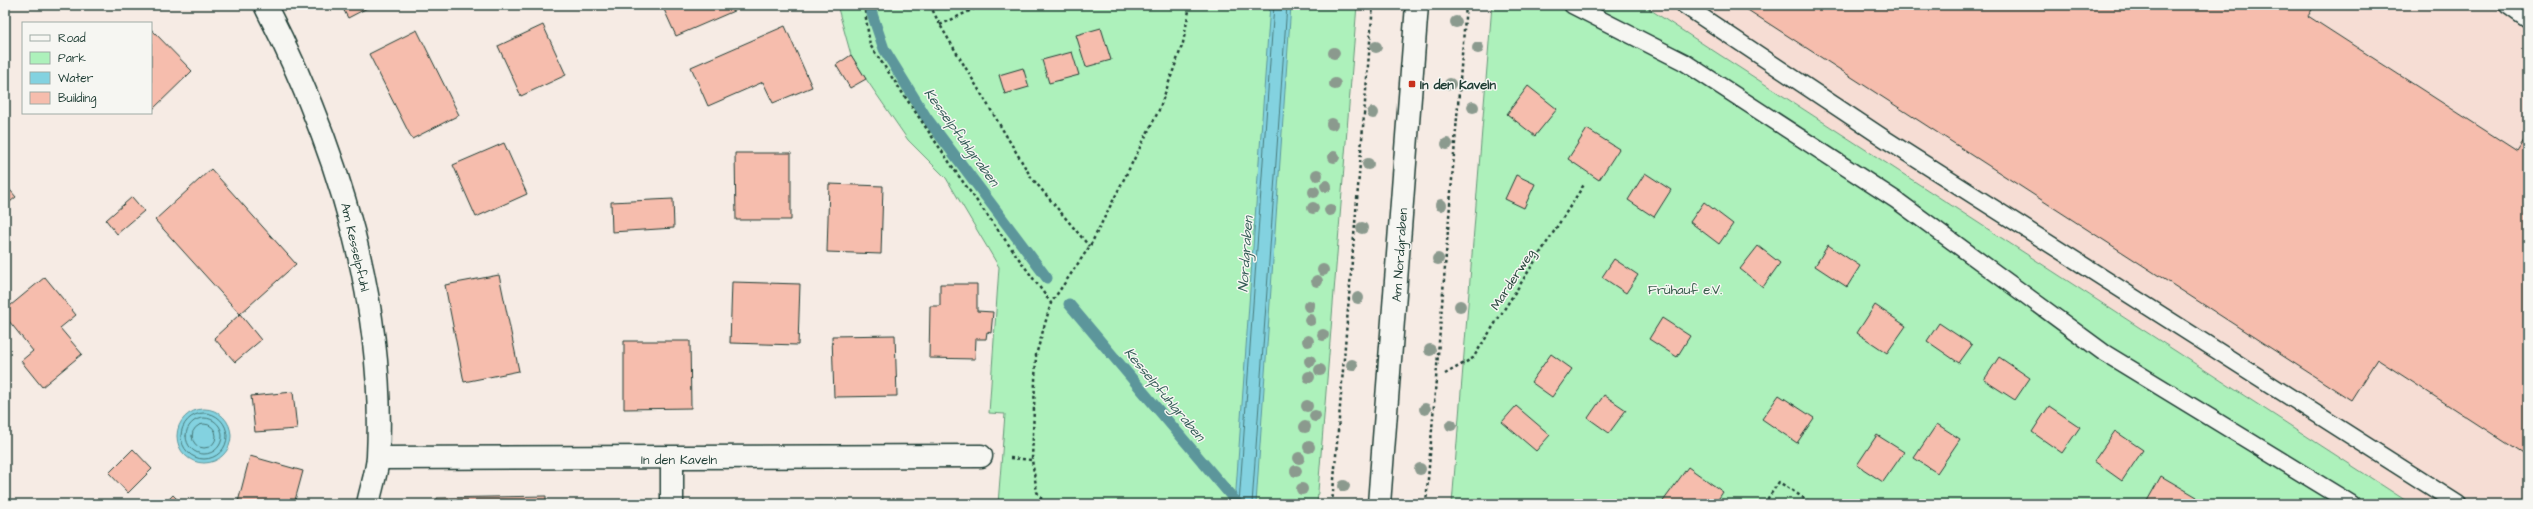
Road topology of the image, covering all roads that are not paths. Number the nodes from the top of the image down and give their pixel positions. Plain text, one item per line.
1 (265, 5) edge
2 (1417, 5) edge
3 (1572, 5) edge
4 (1684, 5) edge
5 (2507, 5) edge
6 (2528, 20) edge
7 (981, 456) dead end
8 (378, 458) junction
9 (672, 459) junction
10 (368, 504) edge
11 (672, 504) edge
12 (1379, 504) edge
13 (2352, 504) edge
14 (2458, 504) edge

1 - 8 street, Am Kesselpfuhl
2 - 12 street, Am Nordgraben
3 - 13 lane
4 - 14 lane
5 - 6 lane
7 - 9 street, In den Kaveln
8 - 9 street, In den Kaveln
8 - 10 street, Am Kesselpfuhl
9 - 11 street

